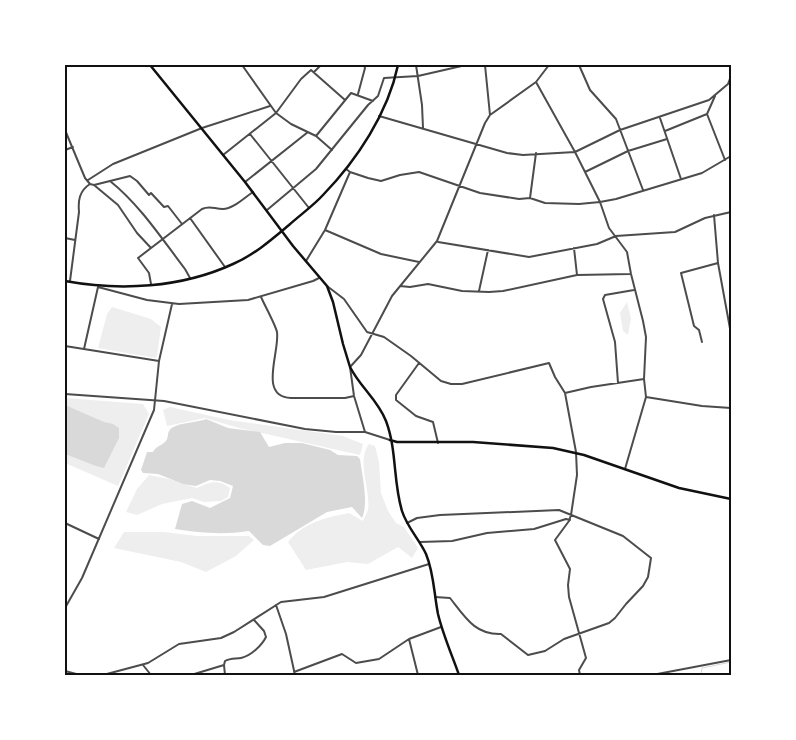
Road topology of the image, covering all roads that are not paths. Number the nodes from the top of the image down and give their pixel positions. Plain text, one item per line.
1 (150, 65) edge
2 (242, 65) edge
3 (321, 65) edge
4 (364, 65) edge
5 (398, 65) edge
6 (416, 65) edge
7 (466, 65) edge
8 (486, 65) edge
9 (549, 65) edge
10 (579, 65) edge
11 (314, 72) junction
12 (418, 76) junction
13 (731, 76) edge
14 (396, 78) junction
15 (536, 82) junction
16 (716, 94) junction
17 (358, 95) junction
18 (345, 100) junction
19 (373, 101) junction
20 (270, 106) junction
21 (276, 112) junction
22 (707, 114) junction
23 (379, 116) junction
24 (490, 116) junction
25 (660, 117) junction
26 (202, 128) junction
27 (423, 128) junction
28 (65, 130) edge
29 (620, 130) junction
30 (665, 131) junction
31 (308, 132) junction
32 (250, 134) junction
33 (316, 136) junction
34 (667, 139) junction
35 (476, 145) junction
36 (73, 148) junction
37 (65, 150) edge
38 (332, 150) junction
39 (628, 151) junction
40 (575, 152) junction
41 (536, 153) junction
42 (223, 155) junction
43 (731, 156) edge
44 (725, 160) junction
45 (271, 162) junction
46 (345, 168) junction
47 (350, 172) junction
48 (584, 172) junction
49 (681, 179) junction
50 (88, 180) junction
51 (110, 182) junction
52 (245, 182) junction
53 (90, 184) junction
54 (94, 185) junction
55 (459, 185) junction
56 (292, 188) junction
57 (643, 190) junction
58 (254, 192) junction
59 (530, 198) junction
60 (600, 202) junction
61 (309, 208) junction
62 (267, 210) junction
63 (731, 212) edge
64 (714, 215) junction
65 (190, 218) junction
66 (182, 224) junction
67 (325, 230) junction
68 (282, 231) junction
69 (616, 236) junction
70 (65, 238) edge
71 (76, 240) junction
72 (163, 240) junction
73 (437, 241) junction
74 (151, 248) junction
75 (574, 248) junction
76 (488, 250) junction
77 (306, 261) junction
78 (420, 262) junction
79 (718, 263) junction
80 (226, 268) junction
81 (631, 274) junction
82 (577, 275) junction
83 (190, 278) junction
84 (320, 278) junction
85 (65, 281) edge
86 (70, 282) junction
87 (151, 284) junction
88 (327, 286) junction
89 (400, 286) junction
90 (98, 287) junction
91 (635, 290) junction
92 (479, 291) junction
93 (261, 297) junction
94 (172, 304) junction
95 (731, 334) edge
96 (373, 335) junction
97 (702, 342) dead end
98 (65, 346) edge
99 (84, 349) junction
100 (159, 362) junction
101 (419, 363) junction
102 (350, 367) junction
103 (644, 379) junction
104 (618, 383) junction
105 (566, 393) junction
106 (65, 394) edge
107 (354, 396) junction
108 (646, 397) junction
109 (156, 401) junction
110 (731, 408) edge
111 (365, 432) junction
112 (390, 440) junction
113 (438, 442) junction
114 (576, 452) junction
115 (625, 469) junction
116 (731, 499) edge
117 (571, 515) junction
118 (570, 520) junction
119 (65, 522) edge
120 (407, 523) junction
121 (99, 540) junction
122 (420, 542) junction
123 (429, 564) junction
124 (435, 598) junction
125 (276, 605) junction
126 (65, 608) edge
127 (253, 619) junction
128 (441, 626) junction
129 (578, 633) junction
130 (409, 639) junction
131 (731, 660) edge
132 (143, 665) junction
133 (224, 665) junction
134 (687, 669) junction
135 (65, 671) edge
136 (294, 673) edge
137 (80, 675) edge
138 (103, 675) edge
139 (151, 675) edge
140 (191, 675) edge
141 (225, 675) edge
142 (418, 675) edge
143 (459, 675) edge
144 (580, 675) edge
145 (652, 675) edge
146 (688, 675) edge

1 - 26 main road
2 - 20 street
3 - 11 street
4 - 17 street
5 - 14 main road
6 - 12 street
7 - 12 street
8 - 24 street
9 - 15 street
10 - 29 street
11 - 18 street
11 - 21 street
12 - 14 street
12 - 27 street
13 - 16 street
14 - 19 street
14 - 23 main road
15 - 24 street
15 - 40 street
16 - 22 street
16 - 25 street
17 - 18 street
17 - 19 street
18 - 33 street
19 - 38 street
20 - 21 street
20 - 26 street
21 - 31 street
21 - 32 street
22 - 30 street
22 - 44 street
23 - 27 street
23 - 46 main road
24 - 35 street
25 - 29 street
25 - 30 street
26 - 42 main road
26 - 50 street
27 - 35 street
28 - 36 street
29 - 39 street
29 - 40 street
30 - 34 street
31 - 33 street
31 - 45 street
32 - 42 street
32 - 45 street
33 - 38 street
34 - 39 street
34 - 49 street
35 - 41 street
35 - 55 street
36 - 37 street
36 - 50 street
38 - 56 street
39 - 48 street
39 - 57 street
40 - 41 street
40 - 48 street
41 - 59 street
42 - 52 main road
43 - 44 street
44 - 49 street
45 - 52 street
45 - 56 street
46 - 47 street
46 - 61 main road
47 - 55 street
47 - 67 street
48 - 60 street
49 - 57 street
50 - 53 street
51 - 54 street
51 - 66 street
51 - 72 street
52 - 58 main road
53 - 54 street
53 - 71 street
54 - 74 street
55 - 59 street
55 - 73 street
56 - 61 street
56 - 62 street
57 - 60 street
58 - 62 main road
58 - 65 street
59 - 60 street
60 - 69 street
61 - 68 main road
62 - 68 main road
63 - 64 street
64 - 69 street
64 - 79 street
65 - 66 street
65 - 80 street
66 - 72 street
67 - 77 street
67 - 78 street
68 - 77 main road
68 - 80 main road
69 - 75 street
69 - 81 street
70 - 71 street
71 - 86 street
72 - 74 street
72 - 83 street
73 - 76 street
73 - 78 street
74 - 87 street
75 - 76 street
75 - 82 street
76 - 92 street
77 - 84 main road
78 - 89 street
79 - 95 street
79 - 97 street
80 - 83 main road
81 - 82 street
81 - 91 street
82 - 92 street
83 - 87 main road
84 - 88 main road
84 - 93 street
85 - 86 main road
86 - 90 main road
87 - 90 main road
88 - 96 street
88 - 102 main road
89 - 92 street
89 - 96 street
90 - 94 street
90 - 99 street
91 - 103 street
91 - 104 street
93 - 94 street
93 - 107 street
94 - 100 street
96 - 101 street
96 - 102 street
98 - 99 street
99 - 100 street
100 - 109 street
101 - 105 street
101 - 113 street
102 - 107 street
102 - 112 main road
103 - 104 street
103 - 108 street
104 - 105 street
105 - 114 street
106 - 109 street
107 - 111 street
108 - 110 street
108 - 115 street
109 - 111 street
109 - 121 street
111 - 112 street
112 - 113 main road
112 - 120 main road
113 - 114 main road
114 - 115 main road
114 - 117 street
115 - 116 main road
117 - 118 street
117 - 120 street
117 - 129 street
118 - 122 street
118 - 129 street
119 - 121 street
120 - 122 main road
121 - 126 street
122 - 123 main road
123 - 124 main road
123 - 125 street
124 - 128 main road
124 - 129 street
125 - 127 street
125 - 136 street
127 - 132 street
127 - 133 street
128 - 130 street
128 - 143 main road
129 - 144 street
130 - 136 street
130 - 142 street
131 - 134 street
132 - 138 street
132 - 139 street
133 - 140 street
133 - 141 street
134 - 145 street
134 - 146 street
135 - 137 street

